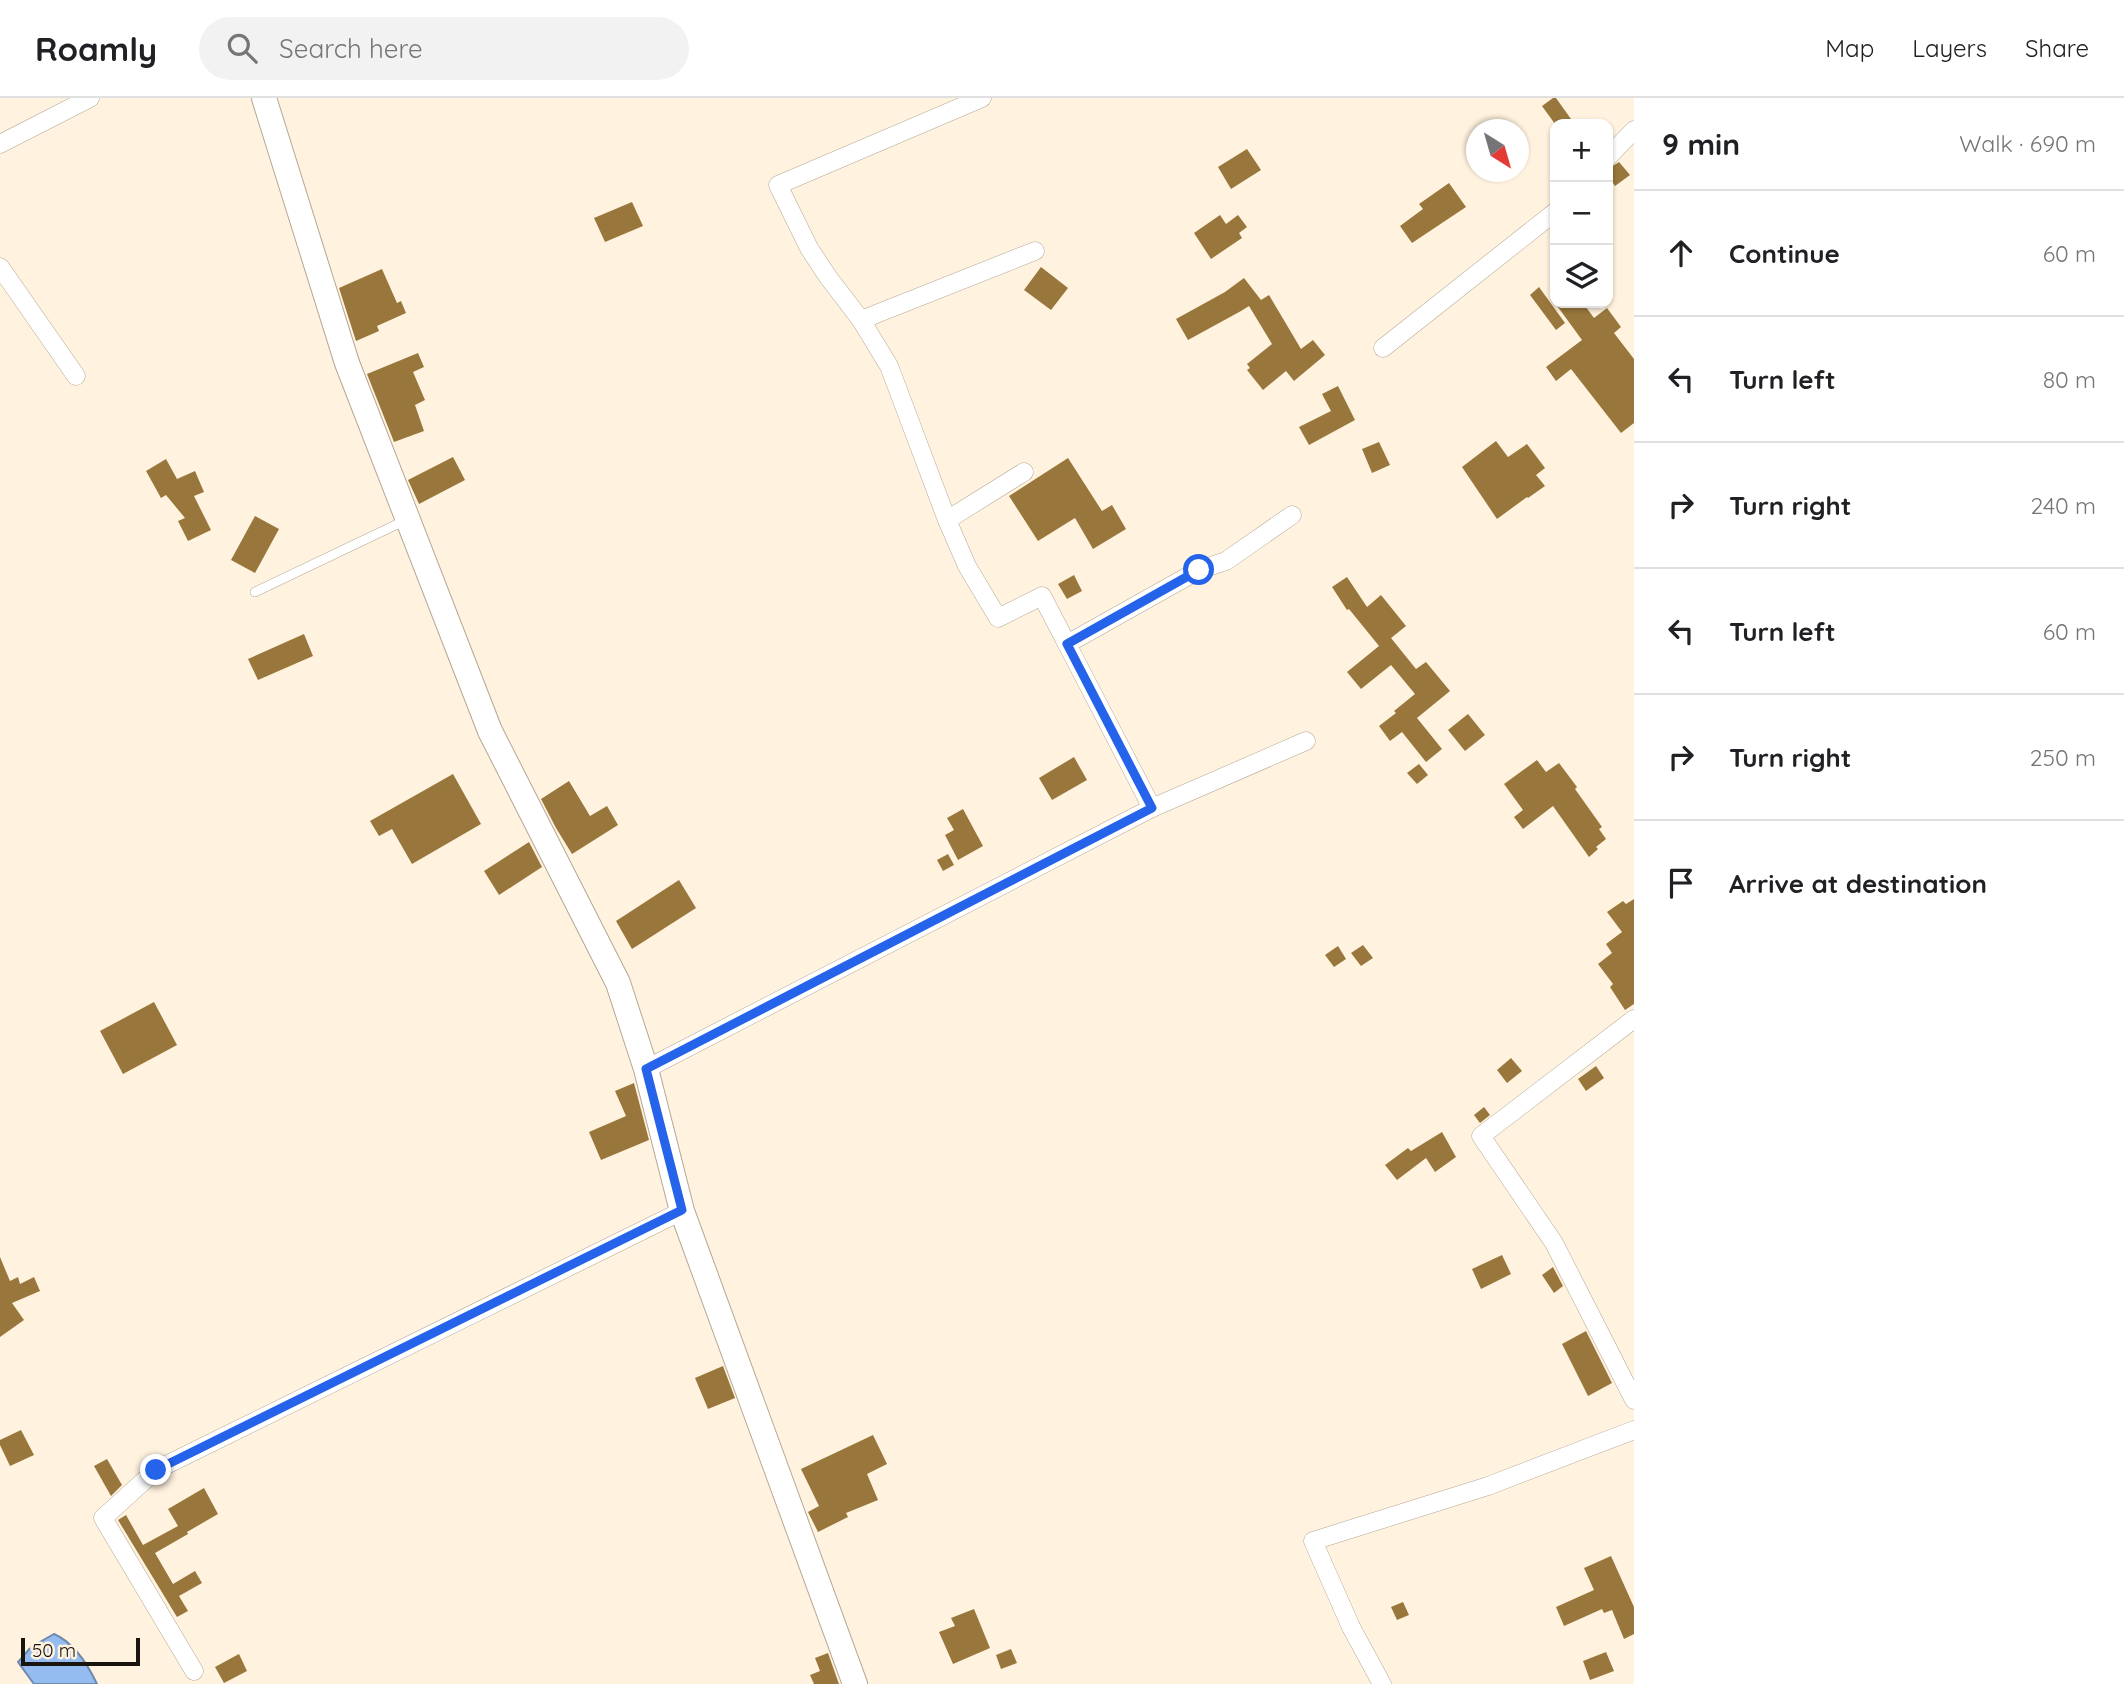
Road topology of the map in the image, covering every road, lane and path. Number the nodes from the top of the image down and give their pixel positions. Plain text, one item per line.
1 (90, 98) edge
2 (264, 98) edge
3 (982, 98) edge
4 (1634, 130) edge
5 (0, 144) edge
6 (1613, 152) edge
7 (1550, 216) edge
8 (1035, 251) dead end
9 (0, 267) edge
10 (861, 320) junction
11 (1383, 348) dead end
12 (76, 376) dead end
13 (1024, 472) dead end
14 (1292, 515) dead end
15 (408, 520) junction
16 (947, 520) junction
17 (255, 592) dead end
18 (1067, 644) junction
19 (1306, 741) dead end
20 (1152, 808) junction
21 (1634, 1019) edge
22 (646, 1069) junction
23 (682, 1210) junction
24 (1634, 1400) edge
25 (1634, 1430) edge
26 (194, 1671) dead end
27 (855, 1684) edge
28 (1382, 1684) edge

1 - 5 street
2 - 15 street
3 - 10 street
4 - 6 street
7 - 11 street
8 - 10 street
9 - 12 street
10 - 16 street
13 - 16 street
14 - 18 street
15 - 17 lane
15 - 22 street
16 - 18 street
18 - 20 street
19 - 20 street
20 - 22 street
21 - 24 street
22 - 23 street
23 - 26 street
23 - 27 street
25 - 28 street

